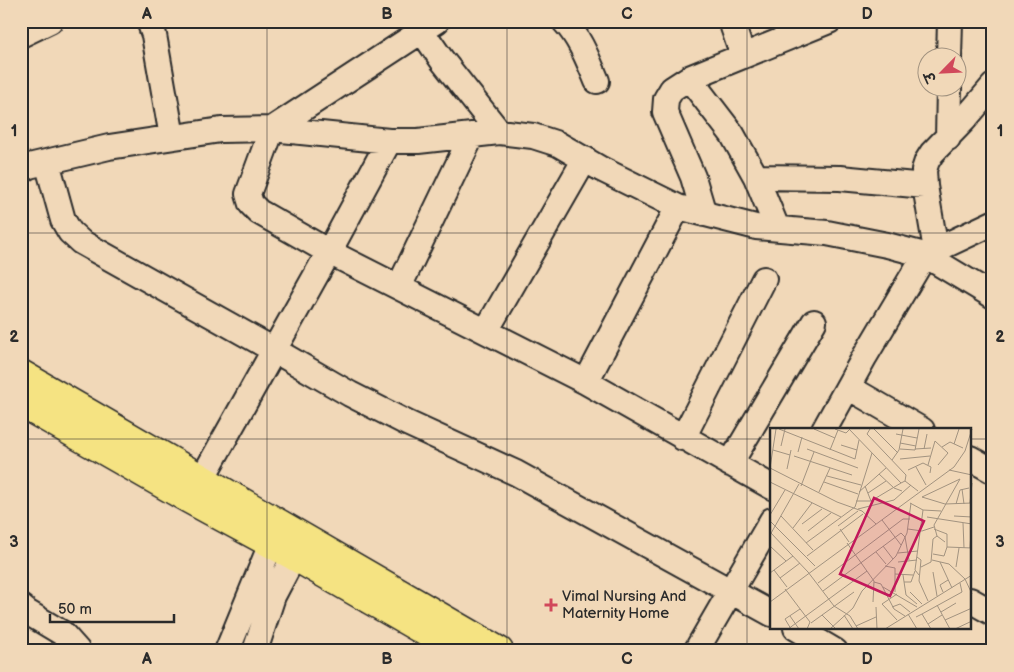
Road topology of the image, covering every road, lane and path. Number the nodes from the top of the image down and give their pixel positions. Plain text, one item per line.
1 (50, 21) edge
2 (149, 21) edge
3 (564, 21) edge
4 (731, 21) edge
5 (829, 21) edge
6 (950, 21) edge
7 (425, 25) edge
8 (21, 35) edge
9 (949, 48) edge
10 (743, 56) junction
11 (689, 78) junction
12 (596, 81) dead end
13 (993, 86) edge
14 (949, 98) edge
15 (272, 129) junction
16 (499, 132) junction
17 (472, 135) junction
18 (172, 138) junction
19 (948, 138) junction
20 (389, 141) junction
21 (585, 159) junction
22 (48, 162) junction
23 (21, 171) edge
24 (756, 177) junction
25 (925, 186) junction
26 (678, 207) junction
27 (704, 214) junction
28 (993, 223) edge
29 (777, 228) junction
30 (330, 252) junction
31 (931, 253) junction
32 (764, 279) dead end
33 (399, 287) junction
34 (993, 296) edge
35 (814, 322) dead end
36 (486, 332) junction
37 (274, 350) junction
38 (21, 374) edge
39 (586, 382) junction
40 (848, 387) junction
41 (21, 403) edge
42 (825, 428) edge
43 (919, 428) edge
44 (683, 438) junction
45 (972, 459) edge
46 (730, 464) junction
47 (993, 470) edge
48 (202, 479) junction
49 (770, 486) edge
50 (770, 523) edge
51 (287, 540) junction
52 (731, 591) junction
53 (972, 601) edge
54 (21, 607) edge
55 (770, 613) edge
56 (993, 613) edge
57 (799, 630) edge
58 (78, 651) edge
59 (227, 651) edge
60 (255, 651) edge
61 (459, 651) edge
62 (499, 651) edge
63 (696, 651) edge
64 (835, 651) edge

1 - 8 street
2 - 18 street
3 - 12 street
4 - 10 street
5 - 10 street
6 - 9 street
7 - 15 street
7 - 16 street
10 - 11 street
11 - 24 street
11 - 27 street
13 - 19 street
14 - 19 street
15 - 18 street
15 - 20 street
15 - 30 street
16 - 17 street
16 - 21 street
17 - 20 street
17 - 33 street
18 - 22 street
19 - 25 street
20 - 30 street
21 - 26 street
21 - 36 street
22 - 23 street
22 - 37 street
24 - 25 street
24 - 29 street
25 - 31 street
26 - 27 street
26 - 39 street
27 - 29 street
28 - 31 street
29 - 31 street
30 - 33 street
30 - 37 street
31 - 34 street
31 - 40 street
32 - 44 street
33 - 36 street
35 - 46 street
36 - 39 street
37 - 48 street
37 - 52 street
38 - 48 main road
39 - 44 street
40 - 42 street
40 - 43 street
41 - 51 main road
44 - 46 street
45 - 47 street
46 - 49 street
48 - 51 main road
50 - 52 street
51 - 59 street
51 - 60 street
51 - 61 main road
51 - 62 main road
52 - 55 street
52 - 63 street
53 - 56 street
54 - 58 street
57 - 64 street

